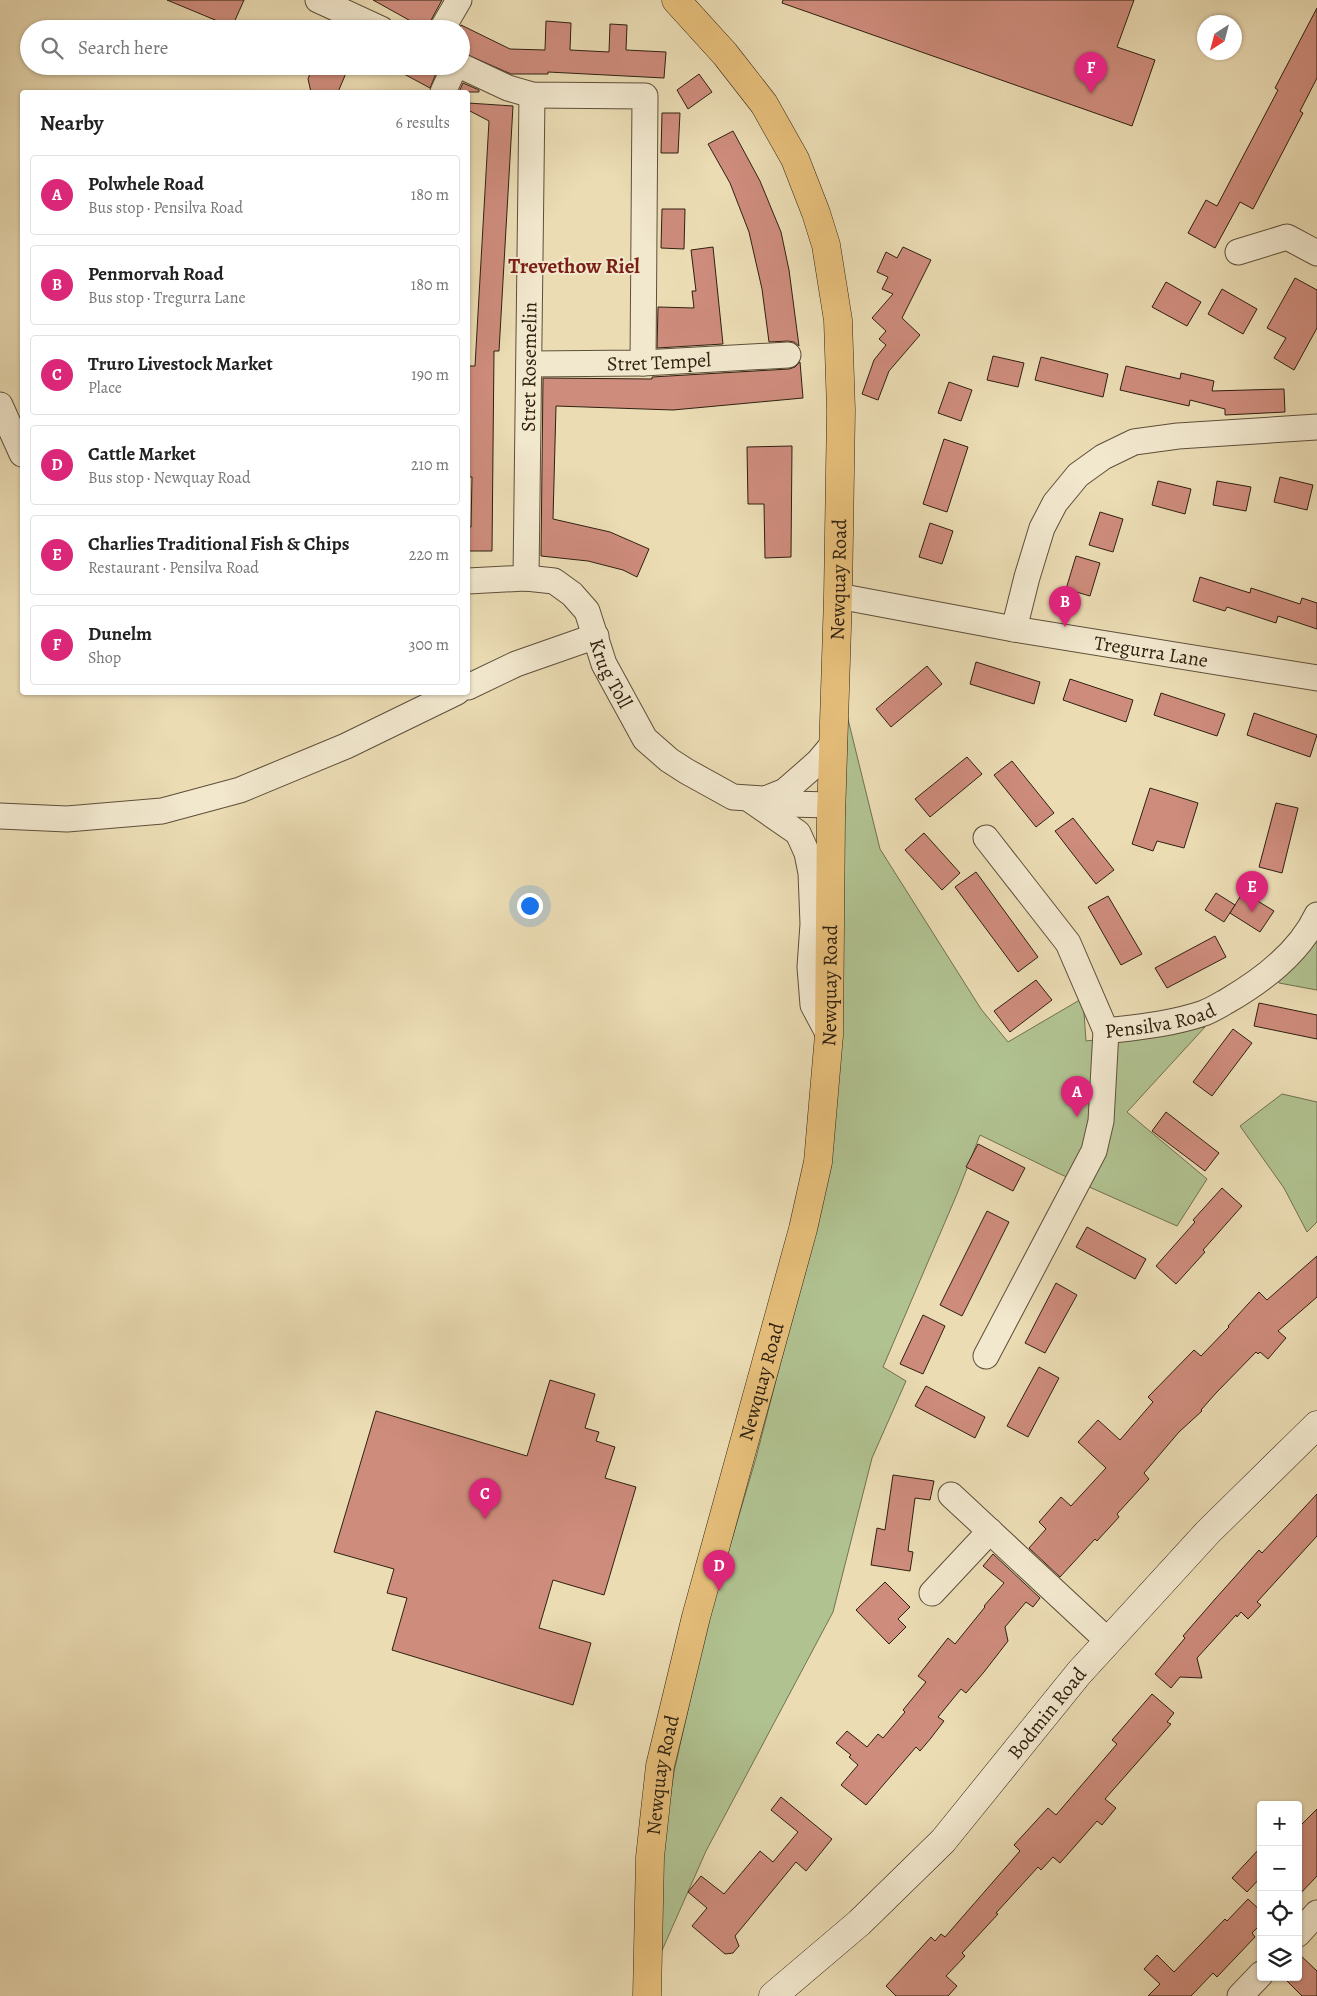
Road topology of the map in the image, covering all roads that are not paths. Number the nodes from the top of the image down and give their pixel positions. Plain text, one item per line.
1 (318, 0) edge
2 (459, 0) edge
3 (676, 0) edge
4 (361, 20) edge
5 (447, 20) edge
6 (470, 70) edge
7 (450, 75) edge
8 (443, 90) edge
9 (532, 95) junction
10 (1238, 252) dead end
11 (1317, 253) edge
12 (788, 355) dead end
13 (643, 363) junction
14 (529, 364) junction
15 (0, 404) edge
16 (1317, 427) edge
17 (20, 449) edge
18 (526, 578) junction
19 (470, 581) edge
20 (838, 596) junction
21 (1014, 629) junction
22 (596, 636) junction
23 (1317, 678) edge
24 (470, 686) edge
25 (451, 695) edge
26 (834, 743) junction
27 (757, 799) junction
28 (832, 810) junction
29 (0, 816) edge
30 (782, 821) junction
31 (986, 838) dead end
32 (1317, 915) edge
33 (1106, 1031) junction
34 (829, 1035) junction
35 (986, 1356) dead end
36 (1317, 1425) edge
37 (951, 1495) dead end
38 (990, 1531) junction
39 (932, 1593) dead end
40 (1108, 1641) junction
41 (1317, 1913) edge
42 (1302, 1930) edge
43 (647, 1996) edge
44 (773, 1996) edge

1 - 4 street
2 - 5 street
3 - 20 highway, Newquay Road
6 - 9 street
7 - 8 street
9 - 13 street
9 - 14 street, Stret Rosemelin
10 - 11 street
12 - 13 street, Stret Tempel
13 - 14 street, Stret Tempel
14 - 18 street, Stret Rosemelin
15 - 17 street
16 - 21 street
18 - 19 street, Krug Toll
18 - 22 street, Krug Toll
20 - 21 street, Tregurra Lane
20 - 26 highway, Newquay Road
21 - 23 street, Tregurra Lane
22 - 24 street
22 - 27 street, Krug Toll
25 - 29 street
26 - 27 street
26 - 28 highway, Newquay Road
27 - 28 street, Krug Toll
27 - 30 street
28 - 30 street
28 - 34 highway, Newquay Road
30 - 34 street
31 - 33 street
32 - 33 street, Pensilva Road
33 - 35 street, Pensilva Road
34 - 43 highway, Newquay Road
36 - 40 street, Bodmin Road
37 - 38 street
38 - 39 street
38 - 40 street
40 - 44 street, Bodmin Road
41 - 42 street

